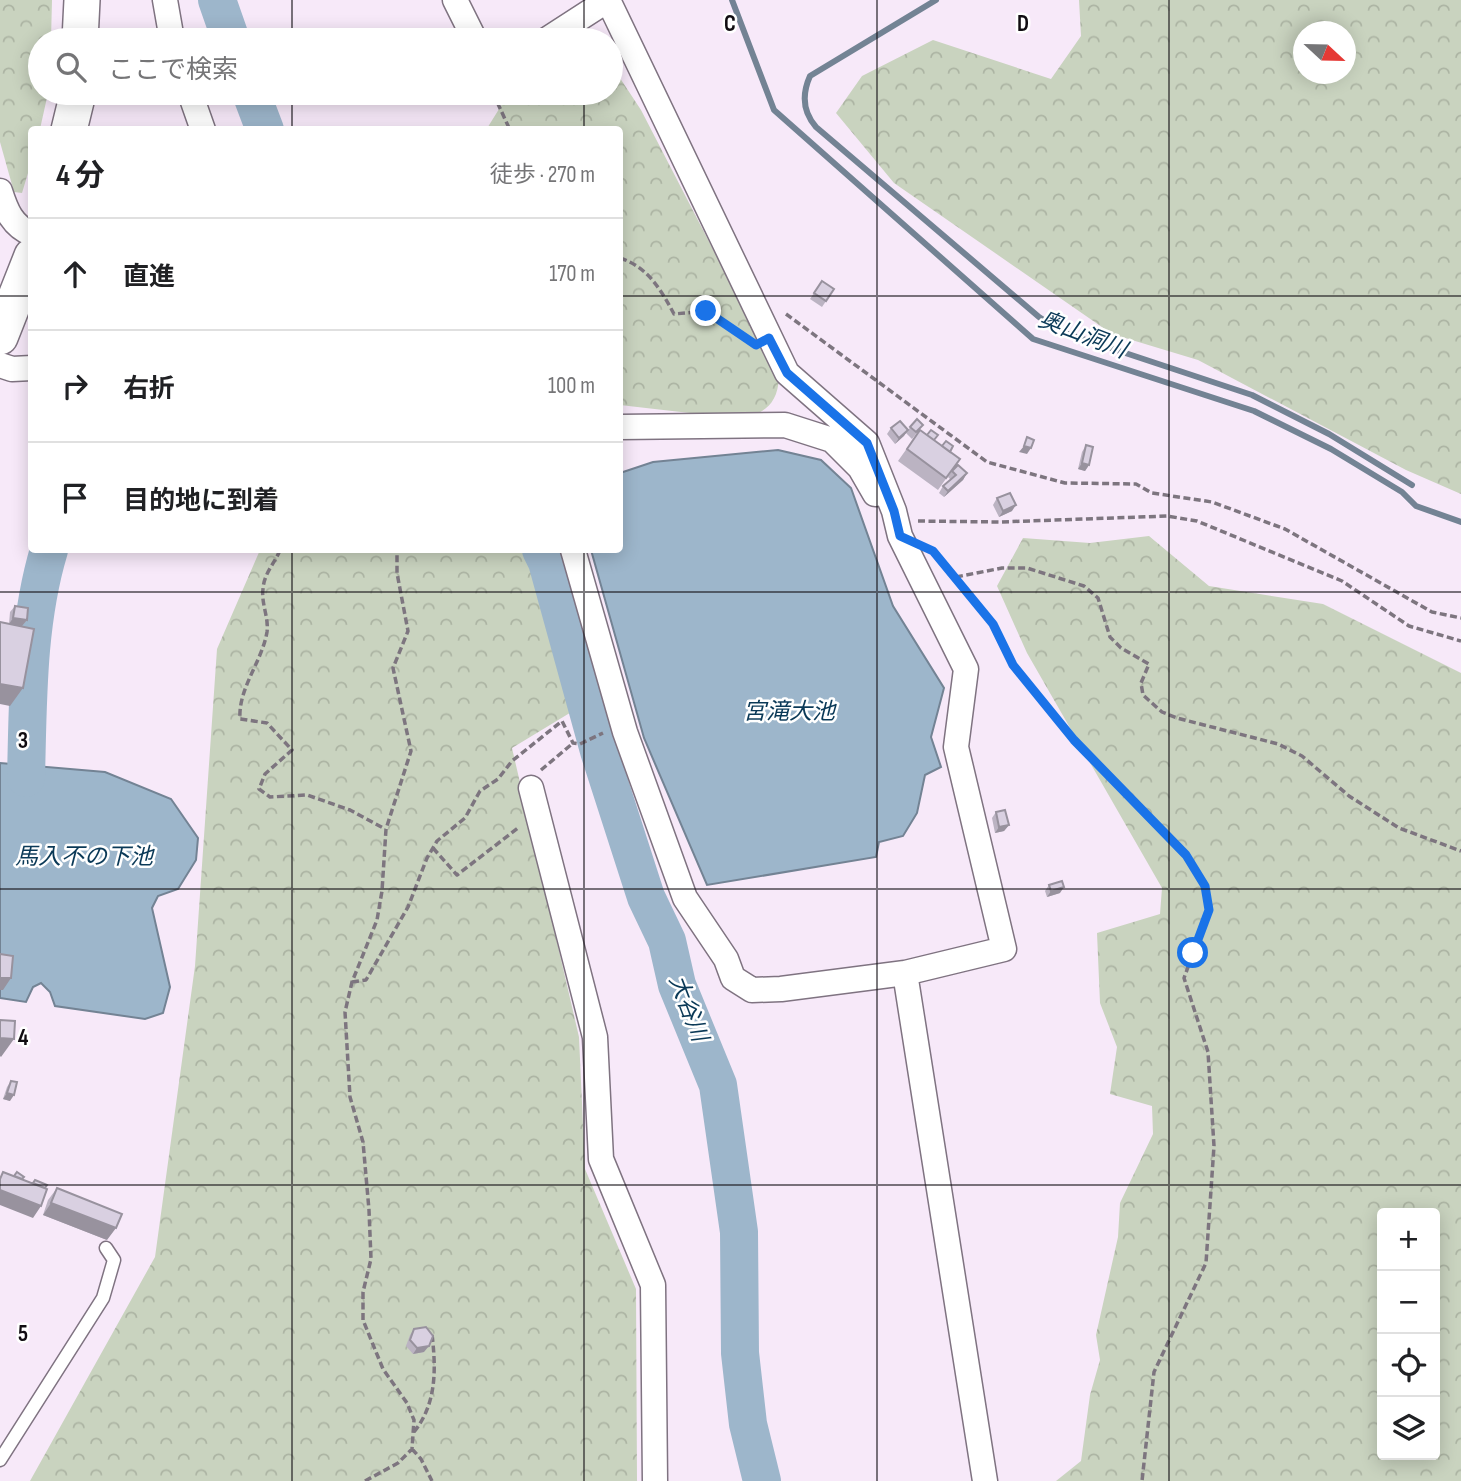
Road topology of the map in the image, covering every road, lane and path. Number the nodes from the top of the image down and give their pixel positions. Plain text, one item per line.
1 (82, 0) edge
2 (165, 0) edge
3 (455, 0) edge
4 (608, 0) edge
5 (81, 28) edge
6 (170, 28) edge
7 (469, 28) edge
8 (565, 28) edge
9 (621, 28) edge
10 (623, 31) edge
11 (75, 105) edge
12 (194, 105) edge
13 (499, 105) edge
14 (70, 126) edge
15 (202, 126) edge
16 (508, 126) edge
17 (0, 191) edge
18 (28, 233) edge
19 (623, 259) edge
20 (28, 266) edge
21 (778, 308) dead end
22 (0, 337) edge
23 (769, 338) junction
24 (0, 365) edge
25 (28, 368) edge
26 (623, 426) edge
27 (897, 522) junction
28 (278, 553) edge
29 (397, 553) edge
30 (574, 553) edge
31 (956, 577) junction
32 (1461, 618) edge
33 (1461, 641) edge
34 (610, 731) dead end
35 (573, 743) junction
36 (531, 788) joint
37 (536, 813) junction
38 (386, 829) junction
39 (433, 848) junction
40 (1461, 851) edge
41 (905, 972) junction
42 (352, 982) junction
43 (106, 1248) dead end
44 (432, 1334) edge
45 (413, 1434) junction
46 (412, 1449) junction
47 (0, 1460) edge
48 (365, 1481) edge
49 (432, 1481) edge
50 (655, 1481) edge
51 (985, 1481) edge
52 (1142, 1481) edge

1 - 5 street
2 - 6 street
3 - 7 street
4 - 8 street
4 - 9 street
10 - 23 street
11 - 14 street
12 - 15 street
13 - 16 path
17 - 18 street
19 - 23 path
20 - 22 street
21 - 32 path
23 - 27 street
24 - 25 street
26 - 27 street
27 - 31 path
27 - 33 path
27 - 41 street
28 - 38 path
29 - 38 path
30 - 41 street
31 - 40 path
31 - 52 path
34 - 35 path
35 - 36 path
35 - 39 path
36 - 37 street
37 - 39 path
37 - 50 street
38 - 42 path
39 - 42 path
41 - 51 street
42 - 45 path
43 - 47 lane
44 - 45 path
45 - 46 path
46 - 48 path
46 - 49 path

